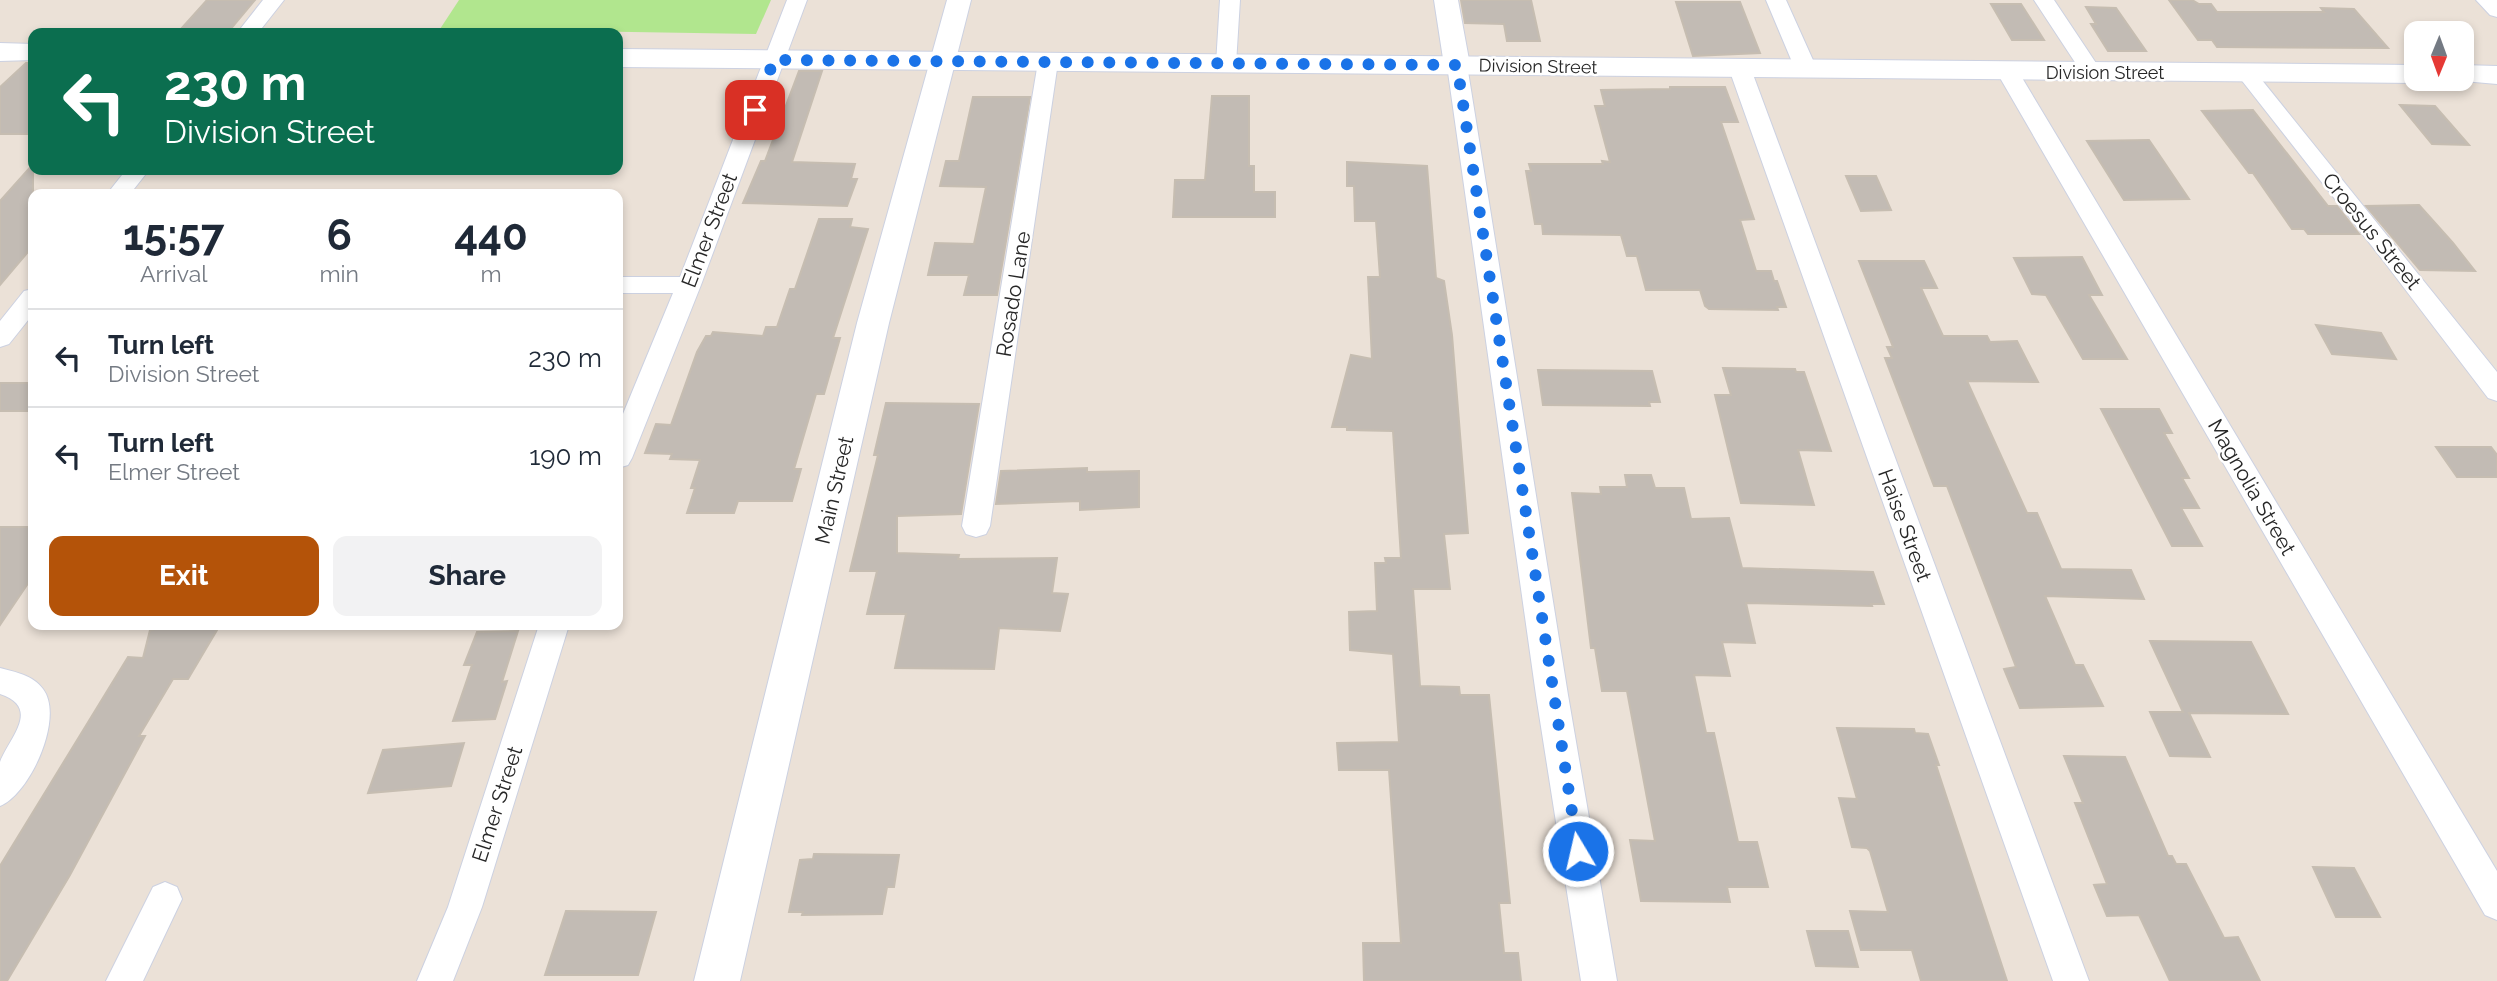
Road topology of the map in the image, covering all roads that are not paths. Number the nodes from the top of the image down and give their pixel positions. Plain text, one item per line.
1 (274, 0) edge
2 (797, 0) edge
3 (959, 0) edge
4 (1230, 0) edge
5 (1447, 0) edge
6 (1776, 0) edge
7 (2044, 0) edge
8 (2486, 0) edge
9 (2497, 11) edge
10 (251, 28) edge
11 (0, 52) edge
12 (28, 52) edge
13 (623, 58) edge
14 (774, 60) junction
15 (944, 61) junction
16 (1048, 62) junction
17 (1226, 64) junction
18 (1457, 65) junction
19 (1740, 69) junction
20 (1806, 69) junction
21 (2007, 71) junction
22 (2091, 72) junction
23 (2246, 73) junction
24 (2404, 74) edge
25 (2474, 74) edge
26 (2497, 75) edge
27 (134, 175) edge
28 (122, 189) edge
29 (623, 285) edge
30 (689, 285) junction
31 (28, 303) edge
32 (0, 338) edge
33 (2497, 391) edge
34 (623, 446) edge
35 (976, 526) dead end
36 (552, 630) edge
37 (0, 681) edge
38 (0, 791) edge
39 (164, 900) dead end
40 (2497, 903) edge
41 (124, 981) edge
42 (436, 981) edge
43 (717, 981) edge
44 (1600, 981) edge
45 (2071, 981) edge

1 - 10 street
2 - 14 street, Elmer Street
3 - 15 street, Main Street
4 - 17 street
5 - 18 street
6 - 20 street
7 - 22 street
8 - 9 street
11 - 12 main road
13 - 14 main road, Division Street
14 - 15 main road, Division Street
14 - 30 street, Elmer Street
15 - 16 main road, Division Street
15 - 43 street, Main Street
16 - 17 main road, Division Street
16 - 35 street, Rosado Lane
17 - 18 main road, Division Street
18 - 19 main road, Division Street
18 - 44 street
19 - 20 main road, Division Street
19 - 45 street, Haise Street
20 - 21 main road, Division Street
21 - 22 main road, Division Street
21 - 40 street, Magnolia Street
22 - 23 main road, Division Street
23 - 24 main road, Division Street
23 - 33 street, Croesus Street
25 - 26 main road
27 - 28 street
29 - 30 street
30 - 34 street, Elmer Street
31 - 32 street
36 - 42 street, Elmer Street
37 - 38 street
39 - 41 street

